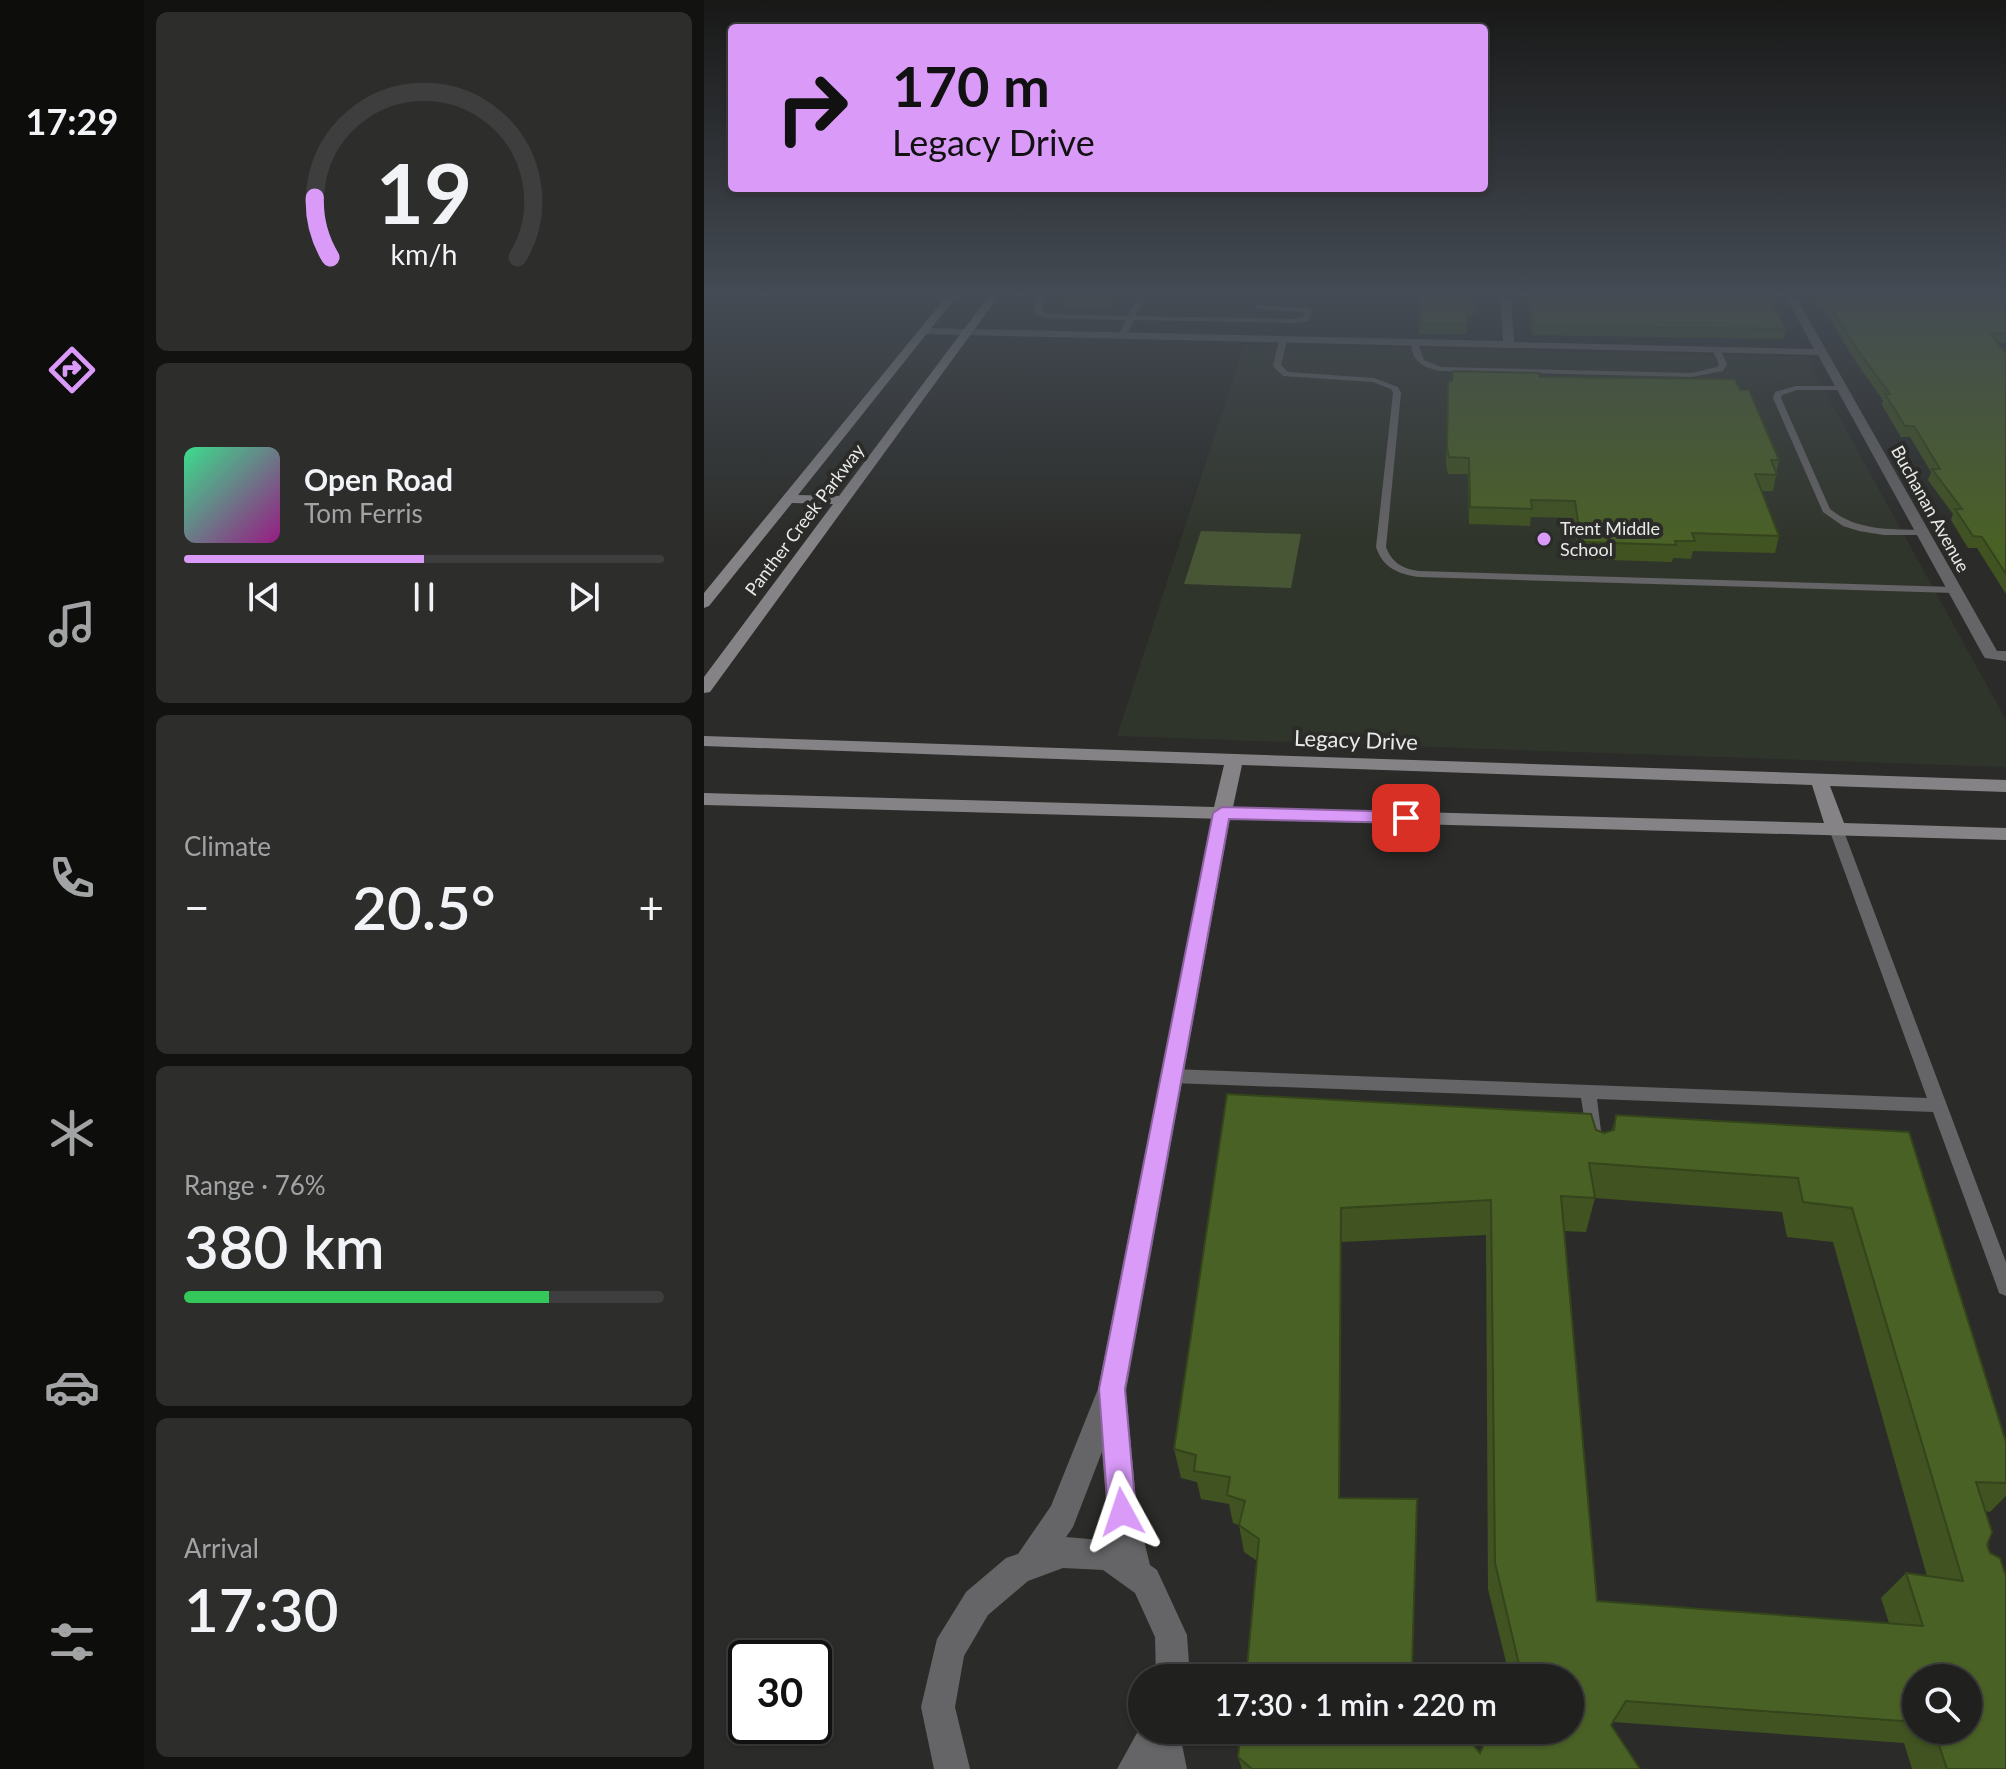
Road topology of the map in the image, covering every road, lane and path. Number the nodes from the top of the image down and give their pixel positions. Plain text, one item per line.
1 (884, 380) edge
2 (934, 380) edge
3 (1367, 380) edge
4 (1837, 380) edge
5 (1842, 388) junction
6 (788, 499) junction
7 (844, 500) junction
8 (1923, 533) junction
9 (1954, 590) junction
10 (704, 603) edge
11 (1998, 656) edge
12 (704, 688) edge
13 (704, 741) edge
14 (1234, 759) junction
15 (1819, 780) junction
16 (2006, 786) edge
17 (704, 799) edge
18 (1222, 813) junction
19 (1836, 829) junction
20 (2006, 834) edge
21 (1172, 1076) junction
22 (1588, 1092) junction
23 (1938, 1105) junction
24 (1594, 1145) edge
25 (2006, 1287) edge
26 (1112, 1389) junction
27 (1031, 1560) junction
28 (1136, 1572) junction
29 (1172, 1664) edge
30 (1151, 1744) edge
31 (1163, 1744) edge
32 (952, 1769) edge
33 (1135, 1769) edge
34 (1169, 1769) edge

1 - 6 main road, Panther Creek Parkway
2 - 7 main road, Panther Creek Parkway
3 - 9 lane
4 - 5 street, Buchanan Avenue
5 - 8 street, Buchanan Avenue
5 - 8 lane
6 - 7 main road
6 - 10 main road, Panther Creek Parkway
7 - 12 main road, Panther Creek Parkway
8 - 9 street, Buchanan Avenue
9 - 11 street, Buchanan Avenue
13 - 14 main road, Legacy Drive
14 - 15 main road, Legacy Drive
14 - 18 main road
15 - 16 main road, Legacy Drive
15 - 19 main road
17 - 18 main road
18 - 19 main road
18 - 21 street
19 - 20 main road
19 - 23 lane
21 - 22 lane
21 - 26 street
22 - 23 lane
22 - 24 lane
23 - 25 lane
26 - 27 street
26 - 28 street
27 - 28 street
27 - 32 street
28 - 29 street
30 - 33 street
31 - 34 street

